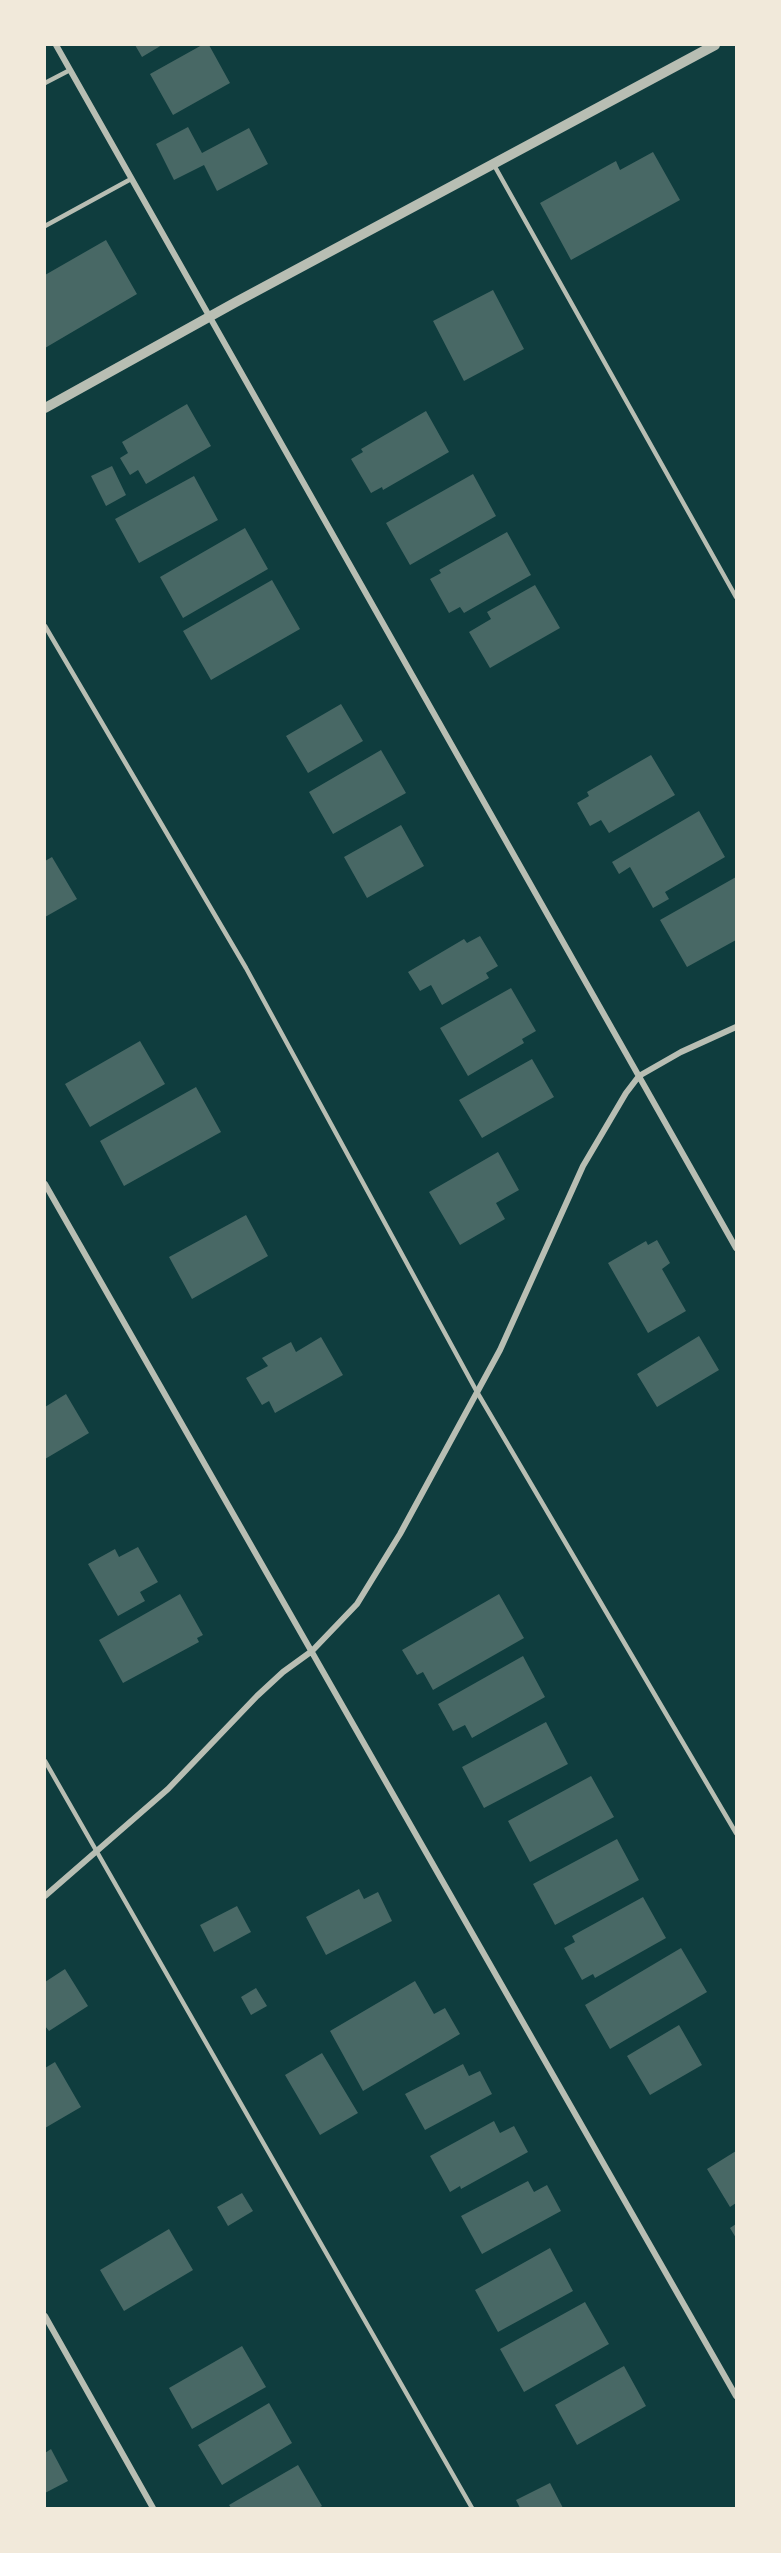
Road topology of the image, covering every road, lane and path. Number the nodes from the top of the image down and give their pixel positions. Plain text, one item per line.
1 (56, 45) edge
2 (715, 45) edge
3 (700, 48) edge
4 (70, 70) junction
5 (45, 82) edge
6 (493, 164) junction
7 (131, 179) junction
8 (45, 226) edge
9 (209, 316) junction
10 (45, 408) edge
11 (736, 597) edge
12 (45, 626) edge
13 (736, 1027) edge
14 (639, 1076) junction
15 (45, 1185) edge
16 (736, 1248) edge
17 (477, 1392) junction
18 (312, 1651) junction
19 (45, 1761) edge
20 (736, 1833) edge
21 (96, 1851) junction
22 (45, 1896) edge
23 (45, 2316) edge
24 (736, 2396) edge
25 (153, 2508) edge
26 (472, 2508) edge

1 - 4 street
2 - 3 street
3 - 6 street
4 - 5 lane
4 - 7 street
6 - 9 street
6 - 11 lane
7 - 8 lane
7 - 9 street
9 - 10 street
9 - 14 street
12 - 17 lane
13 - 14 street
14 - 16 street
14 - 17 street
15 - 18 street
17 - 18 street
17 - 20 lane
18 - 21 street
18 - 24 street
19 - 21 lane
21 - 22 street
21 - 26 lane
23 - 25 street

